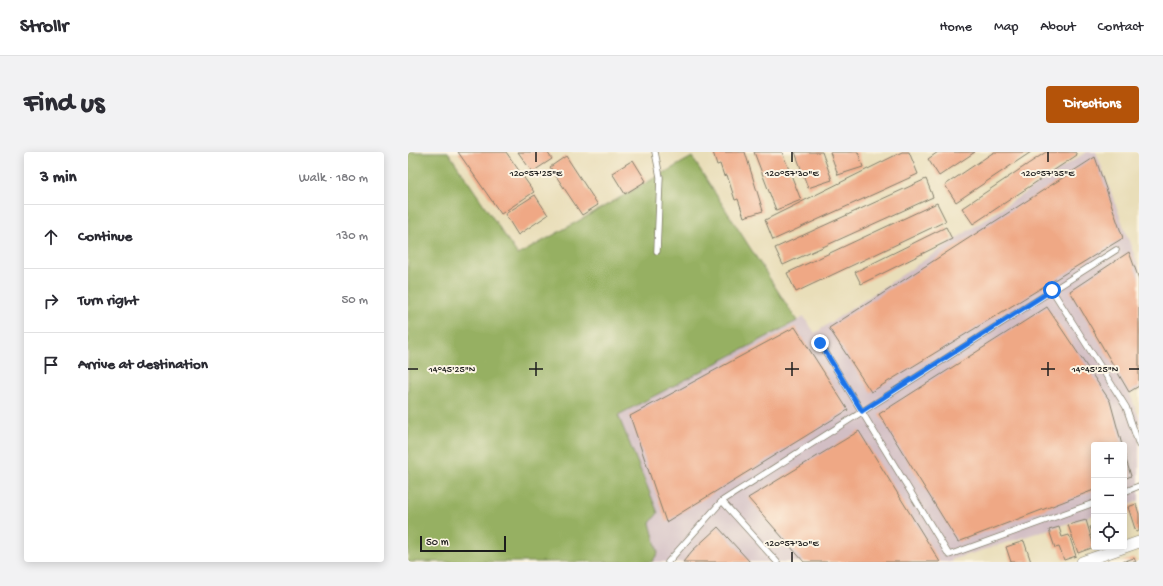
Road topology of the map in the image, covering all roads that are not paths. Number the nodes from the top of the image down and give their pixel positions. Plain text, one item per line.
1 (655, 152) edge
2 (1116, 250) dead end
3 (657, 251) dead end
4 (1052, 290) junction
5 (820, 343) dead end
6 (862, 411) junction
7 (1139, 445) edge
8 (1139, 486) edge
9 (1127, 491) edge
10 (722, 501) junction
11 (1091, 504) edge
12 (1139, 542) edge
13 (1102, 559) edge
14 (668, 562) edge
15 (777, 562) edge
16 (1082, 562) edge

1 - 3 lane
2 - 4 lane
4 - 6 lane
4 - 7 lane
5 - 6 lane
6 - 10 lane
6 - 11 lane
8 - 9 lane
10 - 14 lane
10 - 15 lane
12 - 13 street
13 - 16 street

